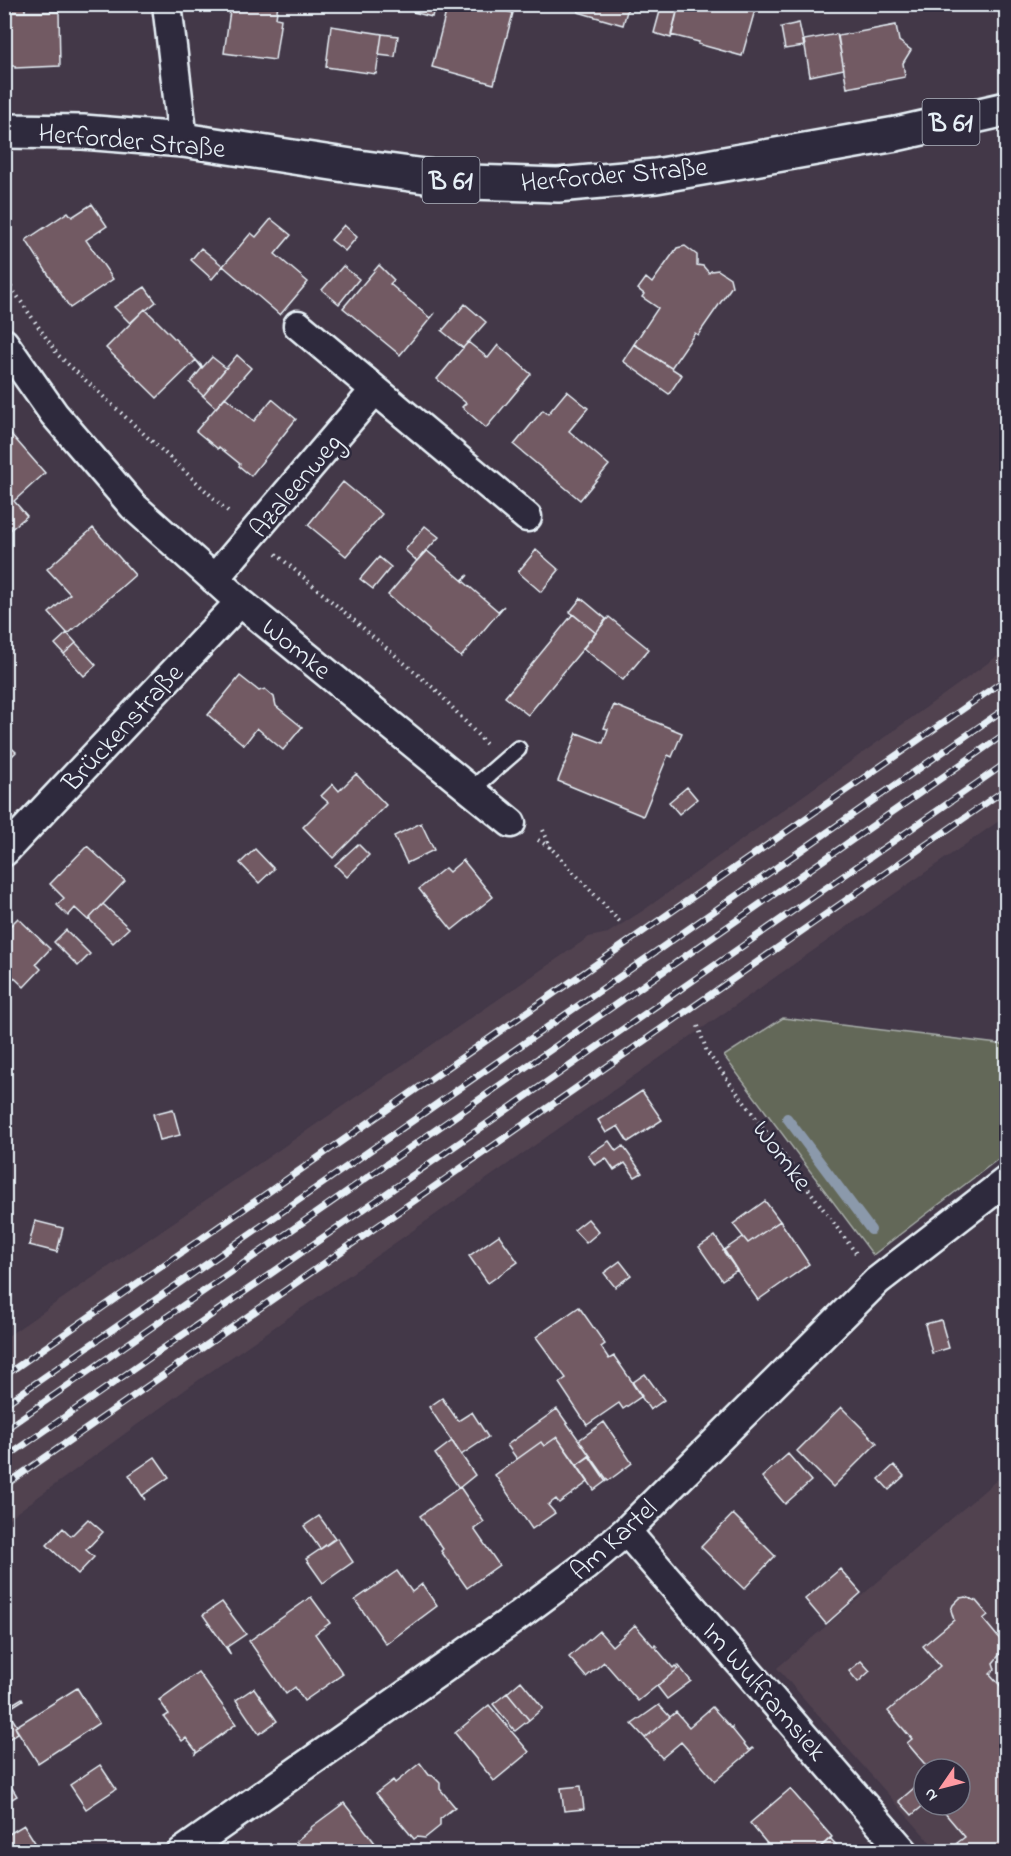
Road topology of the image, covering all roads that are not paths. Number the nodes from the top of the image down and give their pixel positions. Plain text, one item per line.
1 (166, 4) edge
2 (1006, 109) edge
3 (4, 131) edge
4 (183, 140) junction
5 (298, 326) dead end
6 (4, 343) edge
7 (375, 390) junction
8 (527, 517) dead end
9 (214, 579) junction
10 (240, 602) junction
11 (518, 749) dead end
12 (471, 790) junction
13 (511, 823) road end
14 (4, 852) edge
15 (1006, 1181) edge
16 (626, 1531) junction
17 (182, 1851) edge
18 (904, 1851) edge

1 - 4 street
2 - 4 main road, Herforder Straße / B 61
3 - 4 main road, Herforder Straße / B 61
5 - 7 street
6 - 9 street, Womke
7 - 8 street
7 - 9 street, Azaleenweg
9 - 10 street, Womke
10 - 12 street, Womke
10 - 14 street, Brückenstraße
11 - 12 lane
12 - 13 street, Womke
15 - 16 street, Am Kartel
16 - 17 street, Am Kartel
16 - 18 street, Im Wulframsiek

